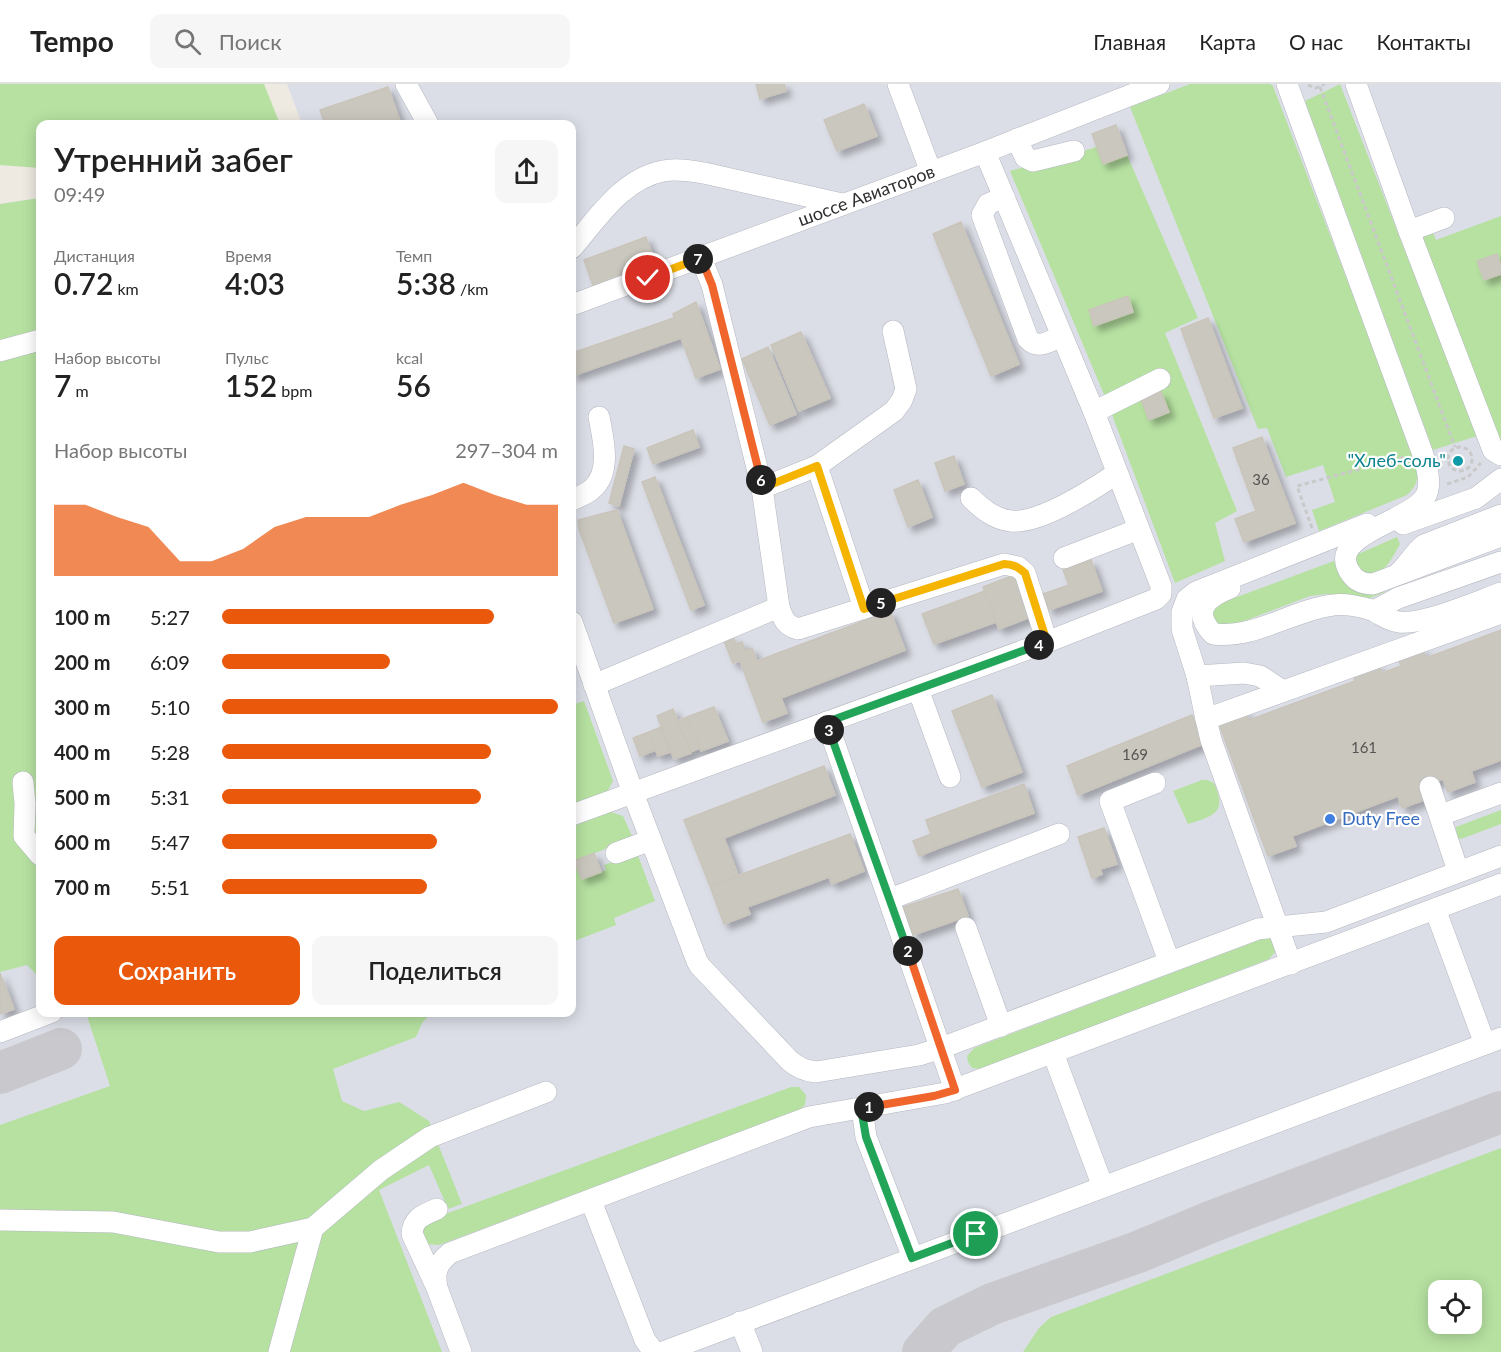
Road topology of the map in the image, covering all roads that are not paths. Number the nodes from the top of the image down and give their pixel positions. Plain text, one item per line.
1 (406, 84) edge
2 (898, 84) edge
3 (1159, 84) edge
4 (1287, 84) edge
5 (1356, 84) edge
6 (426, 120) edge
7 (1017, 139) junction
8 (1074, 151) dead end
9 (985, 152) junction
10 (931, 172) junction
11 (1004, 197) junction
12 (842, 204) junction
13 (1444, 218) dead end
14 (1408, 231) junction
15 (576, 243) edge
16 (701, 258) junction
17 (576, 304) edge
18 (893, 331) dead end
19 (1062, 336) junction
20 (36, 341) edge
21 (0, 351) edge
22 (1160, 379) dead end
23 (1094, 412) junction
24 (599, 417) dead end
25 (1501, 455) edge
26 (817, 466) junction
27 (1116, 474) junction
28 (1501, 479) edge
29 (762, 488) junction
30 (576, 498) edge
31 (971, 498) dead end
32 (1421, 503) junction
33 (1501, 515) edge
34 (1139, 530) junction
35 (1501, 536) edge
36 (1355, 541) junction
37 (1064, 558) dead end
38 (1501, 562) edge
39 (1397, 575) junction
40 (1501, 593) edge
41 (779, 608) junction
42 (864, 609) junction
43 (1374, 611) junction
44 (1501, 613) edge
45 (576, 633) edge
46 (1047, 642) junction
47 (1197, 675) junction
48 (594, 685) junction
49 (918, 689) junction
50 (1283, 691) junction
51 (1206, 718) junction
52 (827, 722) junction
53 (950, 777) dead end
54 (23, 782) dead end
55 (1155, 783) dead end
56 (1430, 787) dead end
57 (633, 793) junction
58 (1501, 793) edge
59 (576, 813) edge
60 (1441, 815) junction
61 (1059, 834) dead end
62 (651, 840) junction
63 (36, 850) edge
64 (616, 853) dead end
65 (1501, 856) edge
66 (1458, 871) junction
67 (1501, 884) edge
68 (890, 900) junction
69 (1435, 909) junction
70 (1276, 927) junction
71 (966, 928) dead end
72 (1169, 961) junction
73 (1290, 964) junction
74 (39, 1017) edge
75 (1001, 1026) junction
76 (0, 1032) edge
77 (1493, 1041) edge
78 (941, 1048) junction
79 (1053, 1053) junction
80 (955, 1090) junction
81 (546, 1092) dead end
82 (861, 1108) junction
83 (1103, 1187) junction
84 (591, 1201) junction
85 (437, 1209) dead end
86 (0, 1220) edge
87 (313, 1228) junction
88 (912, 1258) junction
89 (437, 1287) junction
90 (740, 1322) junction
91 (279, 1352) edge
92 (461, 1352) edge
93 (654, 1352) edge
94 (663, 1352) edge
95 (752, 1352) edge

1 - 6 street
2 - 10 street
3 - 7 street, шоссе Авиаторов
4 - 32 street
5 - 14 street
7 - 8 street
7 - 9 street, шоссе Авиаторов
9 - 10 street, шоссе Авиаторов
9 - 11 street
10 - 12 street, шоссе Авиаторов
11 - 19 street
11 - 19 street
12 - 15 street
12 - 16 street, шоссе Авиаторов
13 - 14 street
14 - 25 street
16 - 17 street, шоссе Авиаторов
16 - 29 street
18 - 26 street
19 - 23 street
20 - 21 street
22 - 23 street
23 - 27 street
24 - 30 street
26 - 29 street
26 - 42 street
27 - 31 street
27 - 34 street
28 - 36 street
29 - 41 street
32 - 36 street
32 - 47 street
33 - 39 street
34 - 37 street
34 - 46 street
35 - 39 street
36 - 39 street
36 - 43 street
38 - 43 street
40 - 43 street
41 - 42 street
41 - 48 street
42 - 46 street
44 - 50 street
45 - 48 street
46 - 49 street
47 - 50 street
47 - 51 street
48 - 57 street
49 - 52 street
49 - 53 street
50 - 51 street
51 - 70 street
52 - 57 street
52 - 68 street
54 - 63 street
55 - 72 street
56 - 60 street
57 - 59 street
57 - 62 street
58 - 60 street
60 - 66 street
61 - 68 street
62 - 64 street
62 - 78 street
65 - 66 street
66 - 70 street
67 - 69 street
68 - 78 street
69 - 73 street
69 - 77 street
70 - 72 street
70 - 73 street
71 - 75 street
72 - 75 street
73 - 79 street
74 - 76 street
75 - 78 street
77 - 83 street
78 - 80 street
79 - 80 street
79 - 83 street
80 - 82 street
81 - 87 street
82 - 84 street
82 - 88 street
83 - 88 street
84 - 89 street
84 - 93 street
85 - 89 street
86 - 87 street
87 - 91 street
88 - 90 street
89 - 92 street
90 - 94 street
90 - 95 street

